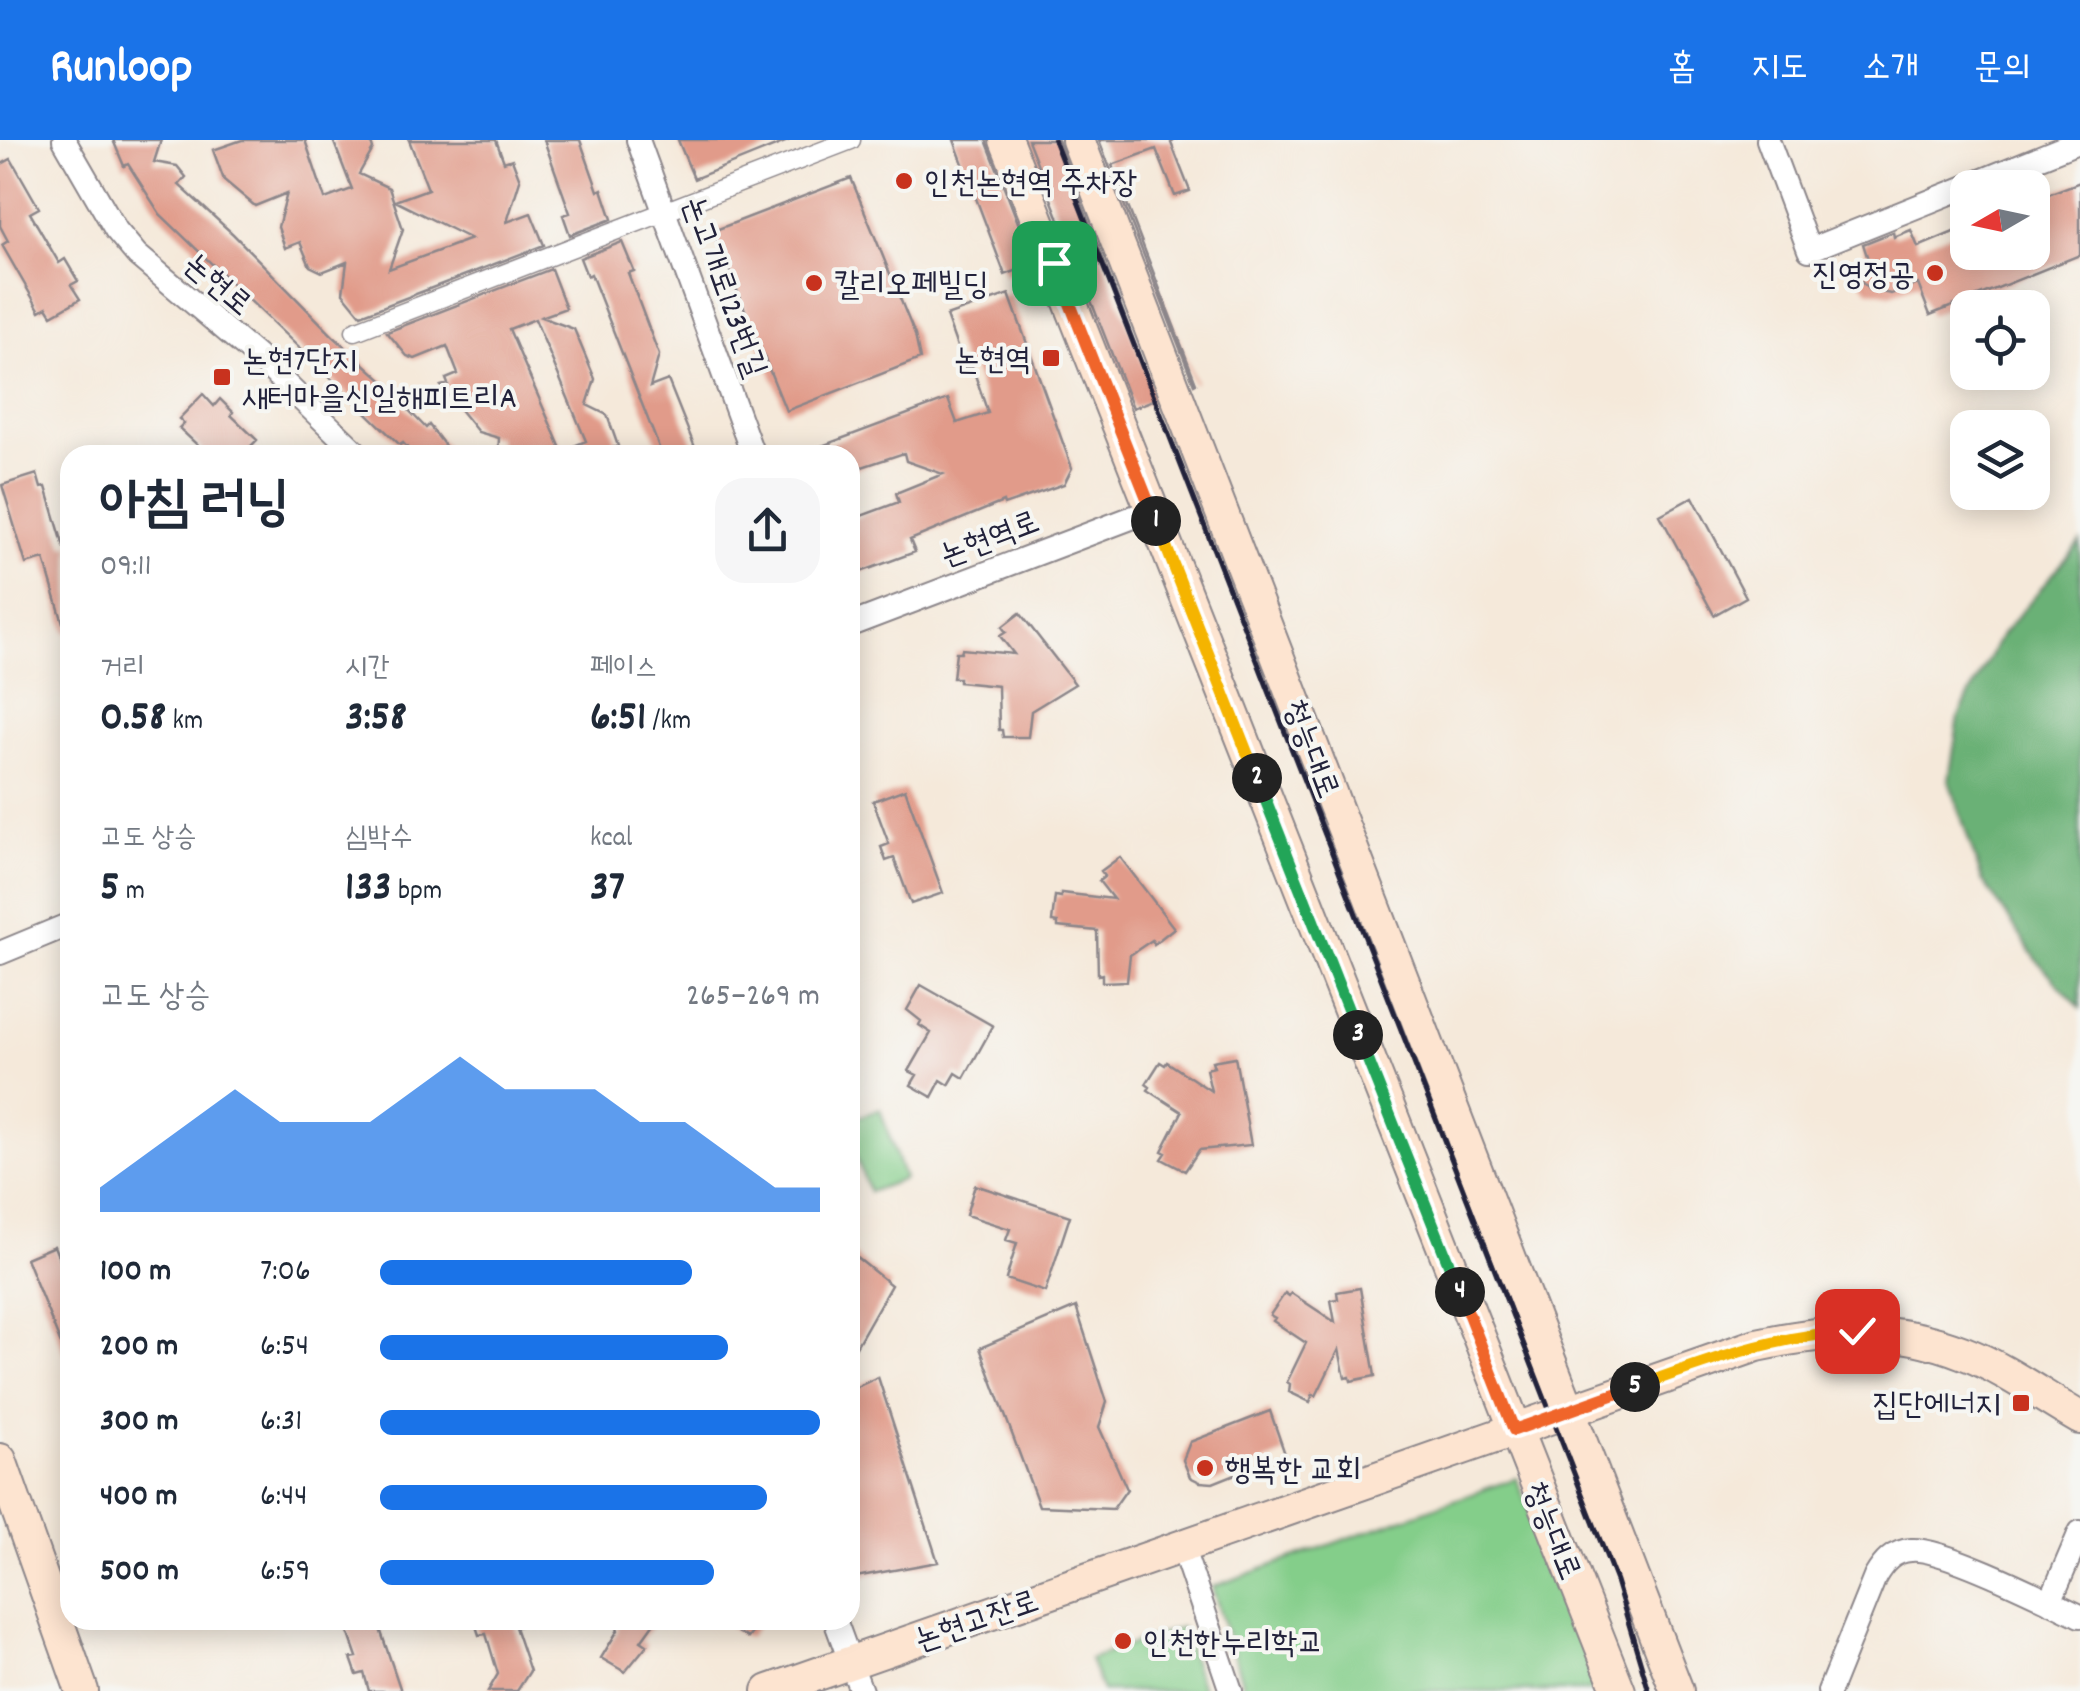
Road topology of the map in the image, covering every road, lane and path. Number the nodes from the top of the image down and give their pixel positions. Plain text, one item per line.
1 (64, 140) edge
2 (638, 140) edge
3 (850, 140) edge
4 (1006, 140) edge
5 (1078, 140) edge
6 (1768, 140) edge
7 (2080, 141) edge
8 (664, 212) junction
9 (355, 331) dead end
10 (349, 445) edge
11 (748, 445) edge
12 (1152, 510) junction
13 (860, 622) edge
14 (60, 928) edge
15 (0, 953) edge
16 (1569, 1410) junction
17 (2080, 1418) edge
18 (1514, 1430) junction
19 (0, 1460) edge
20 (2080, 1532) edge
21 (1182, 1546) junction
22 (2050, 1602) junction
23 (2080, 1616) edge
24 (60, 1629) edge
25 (60, 1630) edge
26 (839, 1630) edge
27 (856, 1677) edge
28 (82, 1691) edge
29 (769, 1691) edge
30 (1232, 1691) edge
31 (1619, 1691) edge
32 (1677, 1691) edge
33 (1828, 1691) edge

1 - 10 street, 논현로
2 - 8 street, 논고개로123번길
3 - 8 street
4 - 12 main road, 청능대로
5 - 16 main road, 청능대로
6 - 7 street
8 - 9 street
8 - 11 street, 논고개로123번길
12 - 13 street, 논현역로
12 - 18 main road, 청능대로
14 - 15 street
16 - 17 main road, 논현고잔로
16 - 18 main road, 논현고잔로
16 - 32 main road, 청능대로
18 - 21 main road, 논현고잔로
18 - 31 main road, 청능대로
19 - 24 main road
20 - 22 street
21 - 27 main road, 논현고잔로
21 - 30 street
22 - 23 street
22 - 33 street
25 - 28 main road
26 - 27 street
27 - 29 main road, 논현고잔로

